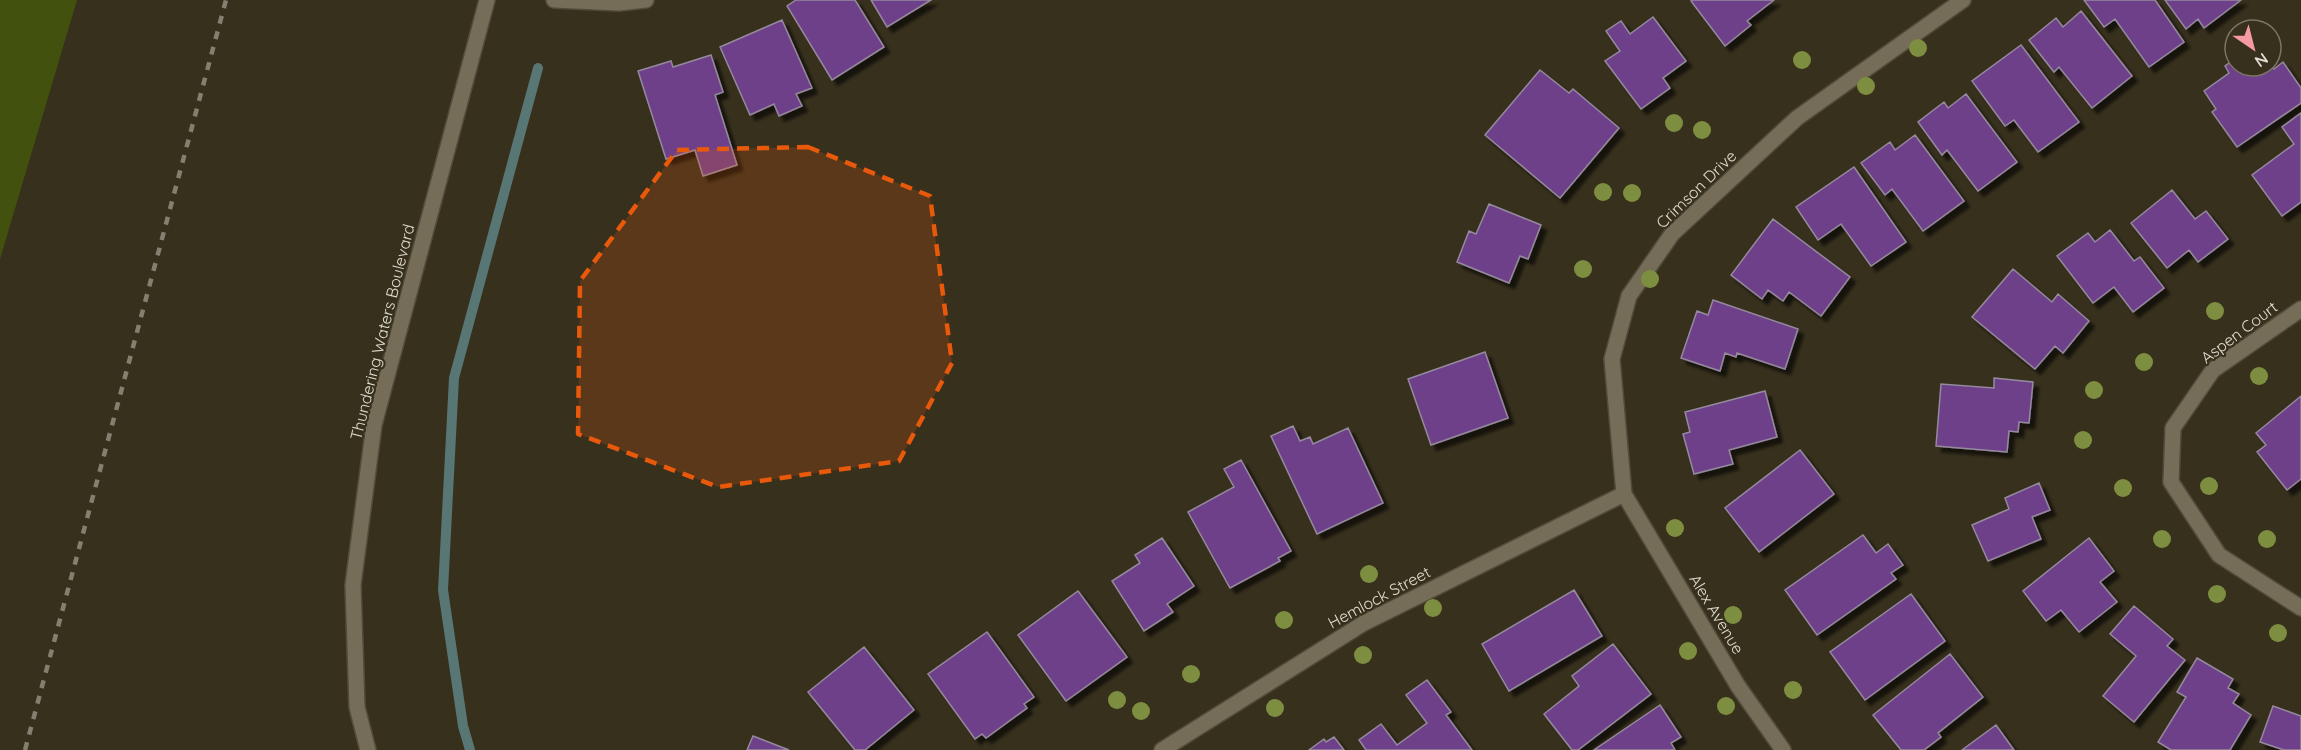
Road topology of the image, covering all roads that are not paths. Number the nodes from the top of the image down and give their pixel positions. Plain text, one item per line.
1 (487, 0) edge
2 (554, 0) edge
3 (646, 0) edge
4 (1963, 0) edge
5 (2301, 309) edge
6 (1624, 494) junction
7 (2301, 608) edge
8 (368, 750) edge
9 (1162, 750) edge
10 (1783, 750) edge

1 - 8 street, Thundering Waters Boulevard
2 - 3 street
4 - 6 street, Crimson Drive
5 - 7 street, Aspen Court
6 - 9 street, Hemlock Street
6 - 10 street, Alex Avenue

